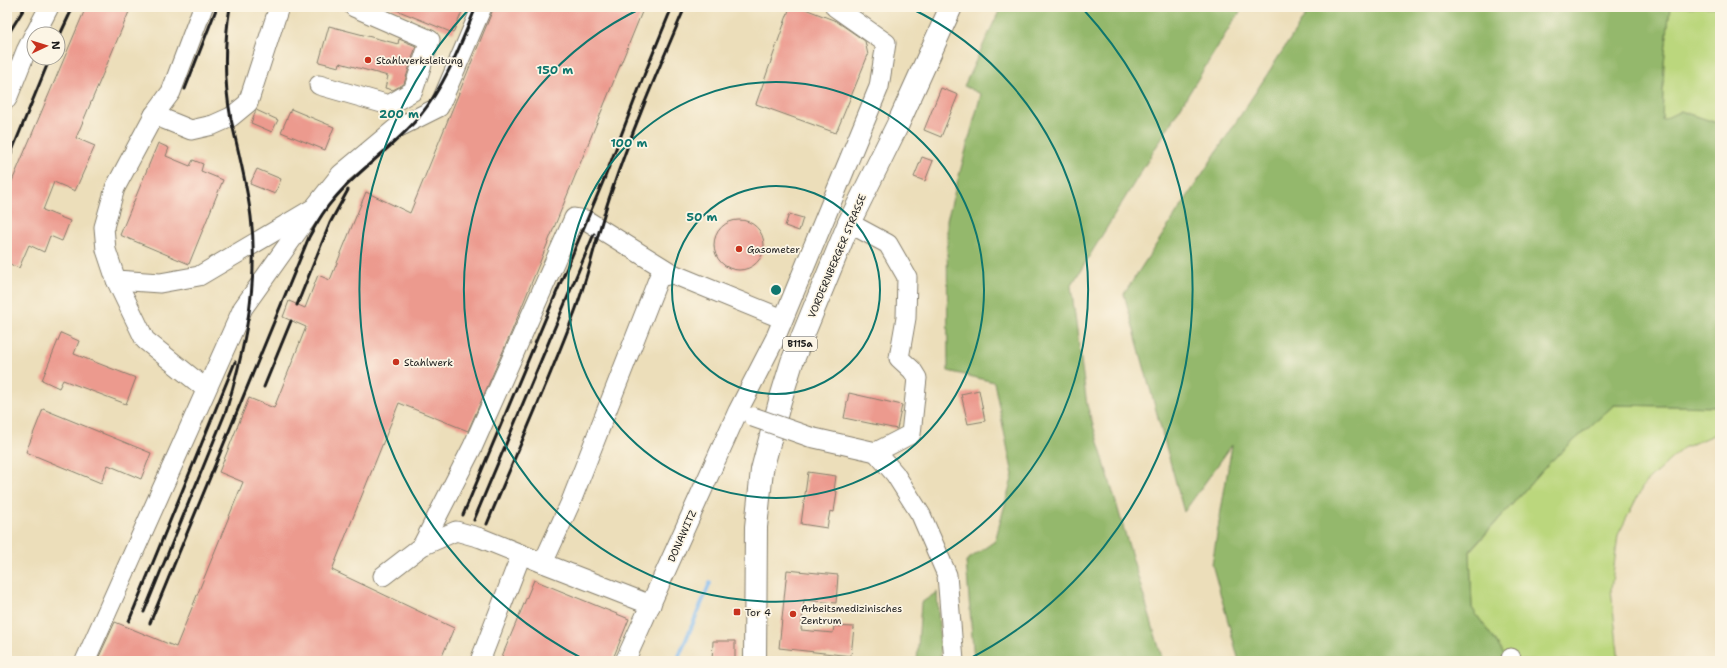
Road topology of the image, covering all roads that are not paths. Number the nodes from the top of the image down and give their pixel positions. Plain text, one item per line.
1 (49, 7) edge
2 (203, 7) edge
3 (279, 7) edge
4 (354, 7) edge
5 (482, 7) edge
6 (835, 7) edge
7 (951, 7) edge
8 (39, 26) edge
9 (26, 51) edge
10 (319, 85) dead end
11 (7, 99) edge
12 (389, 105) junction
13 (154, 115) junction
14 (395, 129) junction
15 (314, 208) junction
16 (849, 223) junction
17 (673, 274) junction
18 (116, 280) junction
19 (783, 319) junction
20 (206, 388) junction
21 (745, 414) junction
22 (876, 452) junction
23 (422, 546) junction
24 (521, 555) junction
25 (543, 563) junction
26 (383, 576) dead end
27 (651, 605) junction
28 (85, 661) edge
29 (480, 661) edge
30 (625, 661) edge
31 (755, 661) edge
32 (954, 661) edge

1 - 8 lane
2 - 13 lane
3 - 13 lane
4 - 12 lane
5 - 14 lane
6 - 19 lane, DONAWITZ
7 - 16 main road, VORDERNBERGER STRASSE / B115a
9 - 11 lane
10 - 12 lane
12 - 14 lane
13 - 18 lane
14 - 15 lane
15 - 18 lane
15 - 20 lane
16 - 22 lane
16 - 31 main road, VORDERNBERGER STRASSE / B115a
17 - 19 lane
17 - 23 lane
17 - 25 lane
18 - 20 lane
19 - 21 lane, DONAWITZ
20 - 28 lane
21 - 22 lane, bridge
21 - 27 lane, DONAWITZ
22 - 32 lane
23 - 24 lane
23 - 26 lane
24 - 25 lane
24 - 29 lane
25 - 27 lane
27 - 30 lane, DONAWITZ

